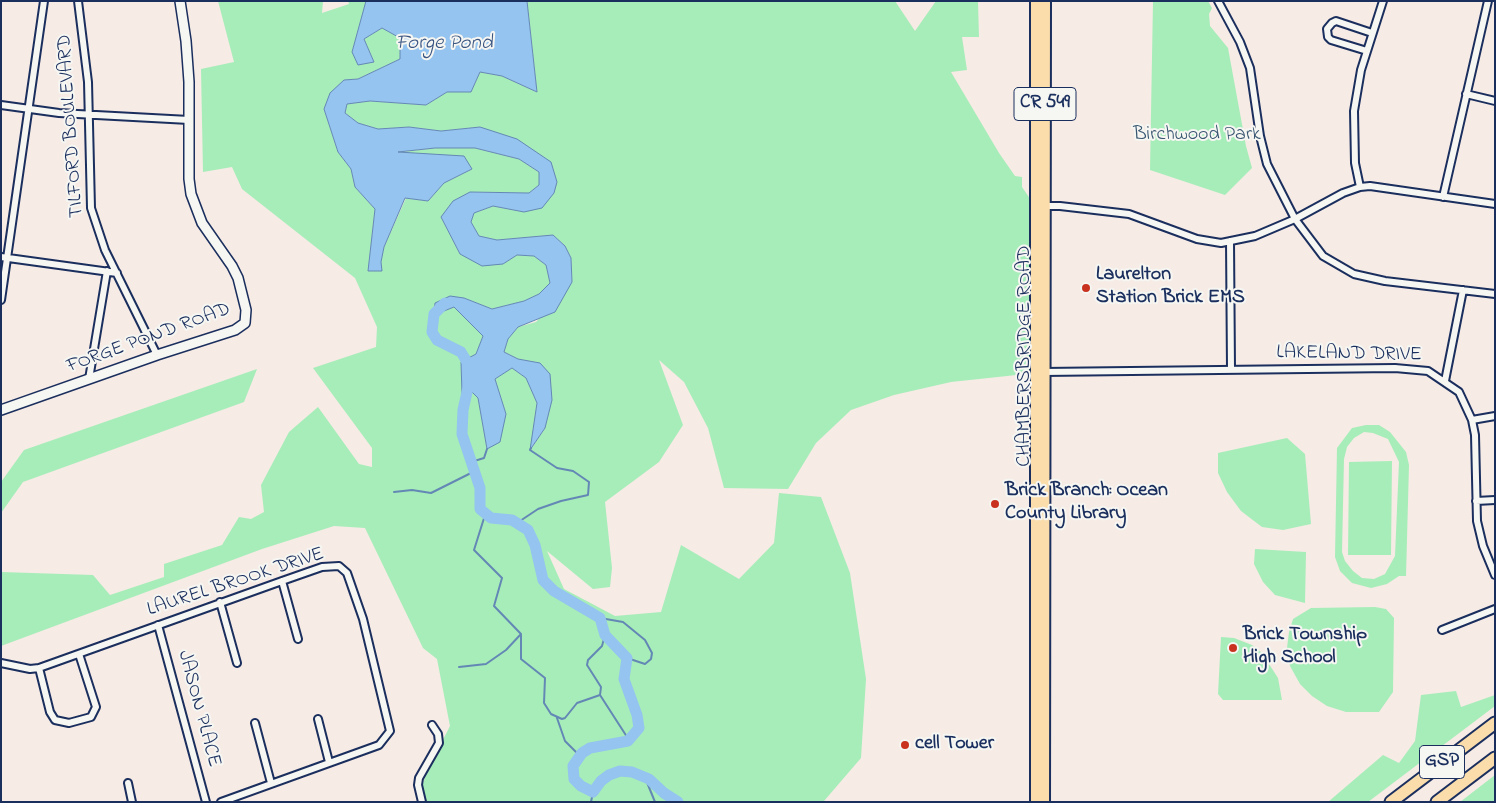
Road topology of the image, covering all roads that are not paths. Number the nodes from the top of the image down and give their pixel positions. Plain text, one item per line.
1 (44, 1) edge
2 (78, 1) edge
3 (180, 1) edge
4 (1036, 1) edge
5 (1045, 1) edge
6 (1218, 1) edge
7 (1383, 1) edge
8 (1488, 1) edge
9 (1372, 33) junction
10 (1367, 51) junction
11 (1466, 94) junction
12 (1495, 101) edge
13 (1, 105) edge
14 (28, 109) junction
15 (89, 115) junction
16 (188, 120) junction
17 (1360, 187) junction
18 (1442, 197) junction
19 (1495, 204) edge
20 (1040, 206) junction
21 (1294, 219) junction
22 (1230, 241) junction
23 (4, 258) edge
24 (107, 271) junction
25 (117, 273) junction
26 (1463, 290) junction
27 (1495, 294) edge
28 (1, 300) edge
29 (157, 355) junction
30 (1231, 369) junction
31 (1043, 372) junction
32 (88, 379) junction
33 (1445, 381) junction
34 (1, 410) edge
35 (1495, 416) edge
36 (1472, 420) junction
37 (1495, 500) edge
38 (1476, 501) junction
39 (1495, 575) edge
40 (282, 581) junction
41 (220, 602) junction
42 (1495, 609) edge
43 (158, 625) junction
44 (1442, 630) dead end
45 (298, 639) dead end
46 (79, 654) junction
47 (1, 663) edge
48 (237, 663) dead end
49 (39, 668) junction
50 (318, 719) dead end
51 (255, 723) dead end
52 (1495, 723) edge
53 (432, 725) dead end
54 (1495, 758) edge
55 (329, 762) junction
56 (128, 783) dead end
57 (271, 783) junction
58 (132, 802) edge
59 (206, 802) edge
60 (221, 802) edge
61 (422, 802) edge
62 (1036, 802) edge
63 (1044, 802) edge
64 (1391, 802) edge
65 (1437, 802) edge

1 - 14 street
2 - 15 street, TILFORD BOULEVARD
3 - 16 street, FORGE POND ROAD
4 - 20 main road, CHAMBERSBRIDGE ROAD / CR 549
5 - 20 main road, CHAMBERSBRIDGE ROAD / CR 549
6 - 21 street
7 - 9 street
8 - 11 street
9 - 10 street
9 - 10 street
10 - 17 street
11 - 12 street
11 - 18 street
13 - 14 street
14 - 15 street
14 - 23 street
15 - 16 street
15 - 25 street, TILFORD BOULEVARD
16 - 29 street, FORGE POND ROAD
17 - 18 street
17 - 21 street
18 - 19 street
20 - 22 street
20 - 31 main road, CHAMBERSBRIDGE ROAD / CR 549
20 - 62 main road, CHAMBERSBRIDGE ROAD / CR 549
21 - 22 street
21 - 26 street
22 - 30 street
23 - 24 street
23 - 28 street
24 - 25 street
24 - 32 street
25 - 29 street, TILFORD BOULEVARD
26 - 27 street
26 - 33 street
29 - 32 street, FORGE POND ROAD
30 - 31 street, LAKELAND DRIVE
30 - 33 street, LAKELAND DRIVE
31 - 63 main road, CHAMBERSBRIDGE ROAD / CR 549
32 - 34 street, FORGE POND ROAD
33 - 36 street, LAKELAND DRIVE
35 - 36 street
36 - 38 street, LAKELAND DRIVE
37 - 38 street
38 - 39 street, LAKELAND DRIVE
40 - 41 street, LAUREL BROOK DRIVE
40 - 45 street
40 - 55 street, LAUREL BROOK DRIVE
41 - 43 street, LAUREL BROOK DRIVE
41 - 48 street
42 - 44 street
43 - 46 street, LAUREL BROOK DRIVE
43 - 59 street, JASON PLACE
46 - 49 street, LAUREL BROOK DRIVE
46 - 49 street
47 - 49 street, LAUREL BROOK DRIVE
50 - 55 street
51 - 57 street
52 - 64 highway, GSP
53 - 61 street
54 - 65 highway, GSP
55 - 57 street, LAUREL BROOK DRIVE
56 - 58 street
57 - 60 street, LAUREL BROOK DRIVE

